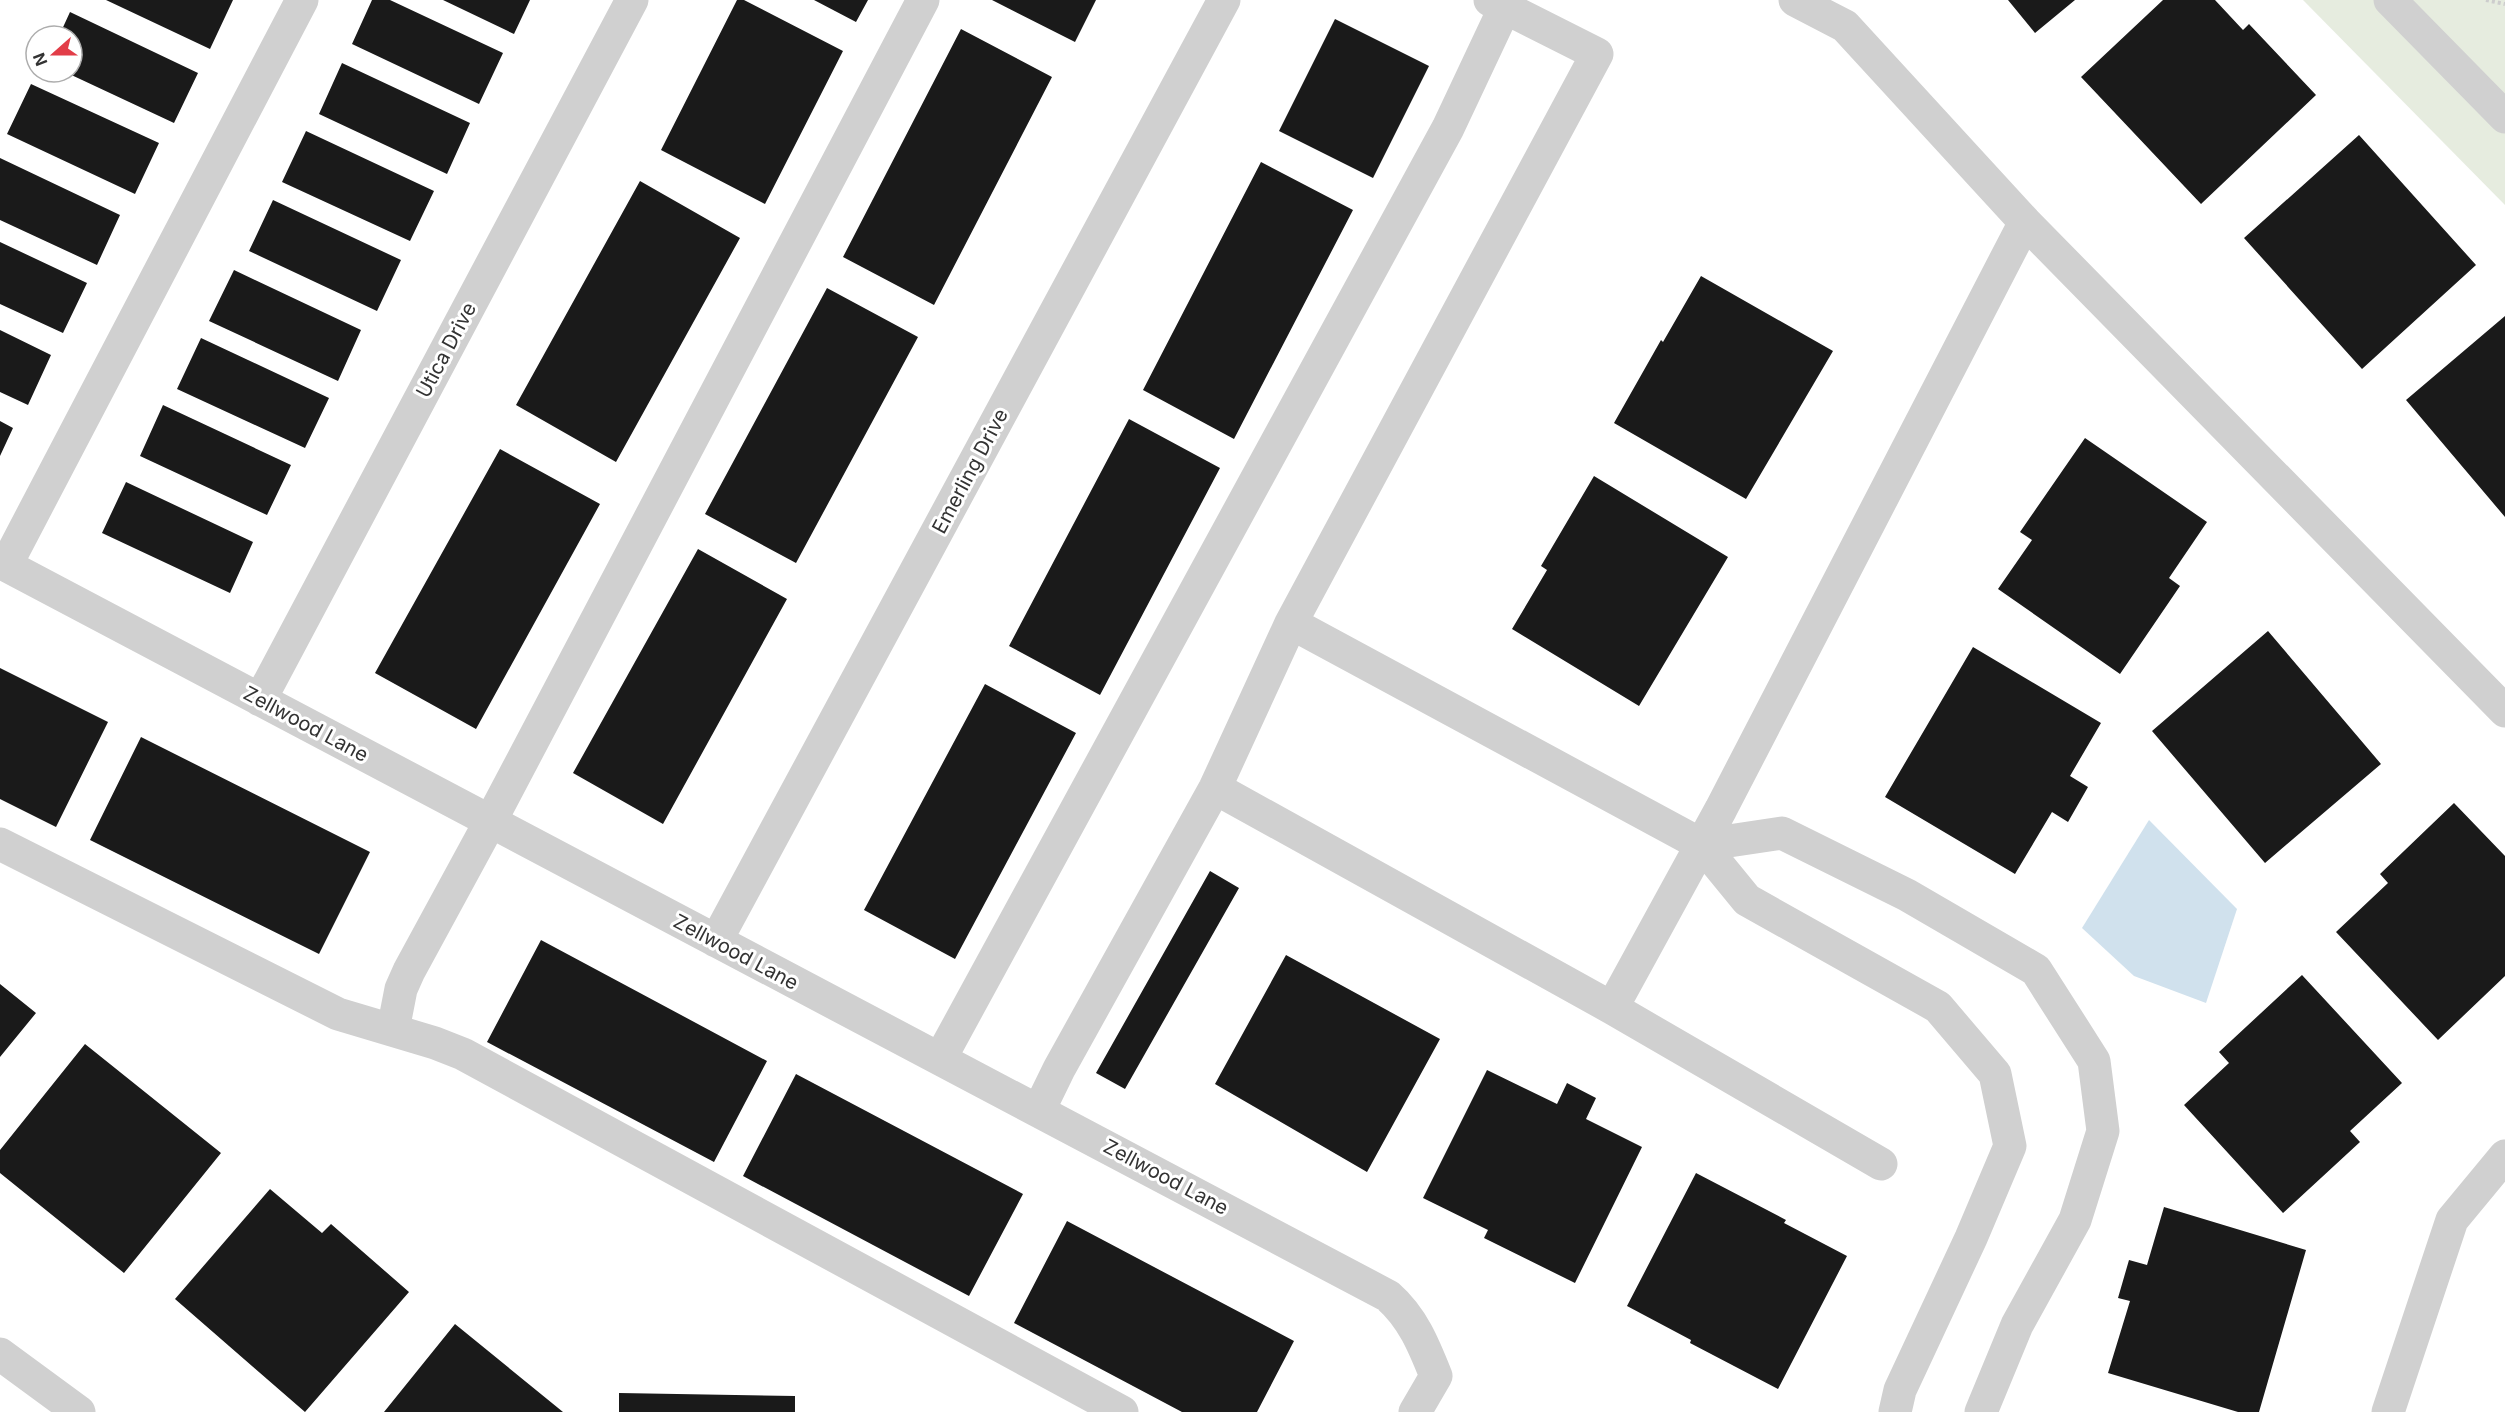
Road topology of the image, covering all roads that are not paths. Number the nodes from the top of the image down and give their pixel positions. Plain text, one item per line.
1 (302, 0) edge
2 (632, 0) edge
3 (923, 0) edge
4 (1224, 0) edge
5 (1795, 0) edge
6 (2390, 0) edge
7 (1497, 4) edge
8 (2505, 117) edge
9 (2025, 222) junction
10 (3, 564) edge
11 (1291, 623) junction
12 (260, 700) junction
13 (2505, 711) edge
14 (1215, 788) junction
15 (490, 822) junction
16 (0, 844) edge
17 (1702, 845) junction
18 (716, 941) junction
19 (1612, 1008) junction
20 (393, 1030) junction
21 (940, 1059) junction
22 (1039, 1110) junction
23 (2505, 1156) edge
24 (1881, 1164) dead end
25 (0, 1354) edge
26 (79, 1412) edge
27 (1122, 1412) edge
28 (1415, 1412) edge
29 (1895, 1412) edge
30 (1981, 1412) edge
31 (2388, 1412) edge

1 - 10 street
2 - 12 street, Utica Drive
3 - 15 street
4 - 18 street, Emerling Drive
5 - 9 street
6 - 8 street
7 - 11 street
7 - 21 street
9 - 13 street
9 - 17 street
10 - 12 street, Zellwood Lane
11 - 14 street
11 - 17 street
12 - 15 street, Zellwood Lane
14 - 19 street
14 - 22 street
15 - 18 street, Zellwood Lane
15 - 20 street
16 - 20 street
17 - 19 street
17 - 29 street
17 - 30 street
18 - 21 street, Zellwood Lane
19 - 24 street
20 - 27 street
21 - 22 street, Zellwood Lane
22 - 28 street, Zellwood Lane
23 - 31 street
25 - 26 street

